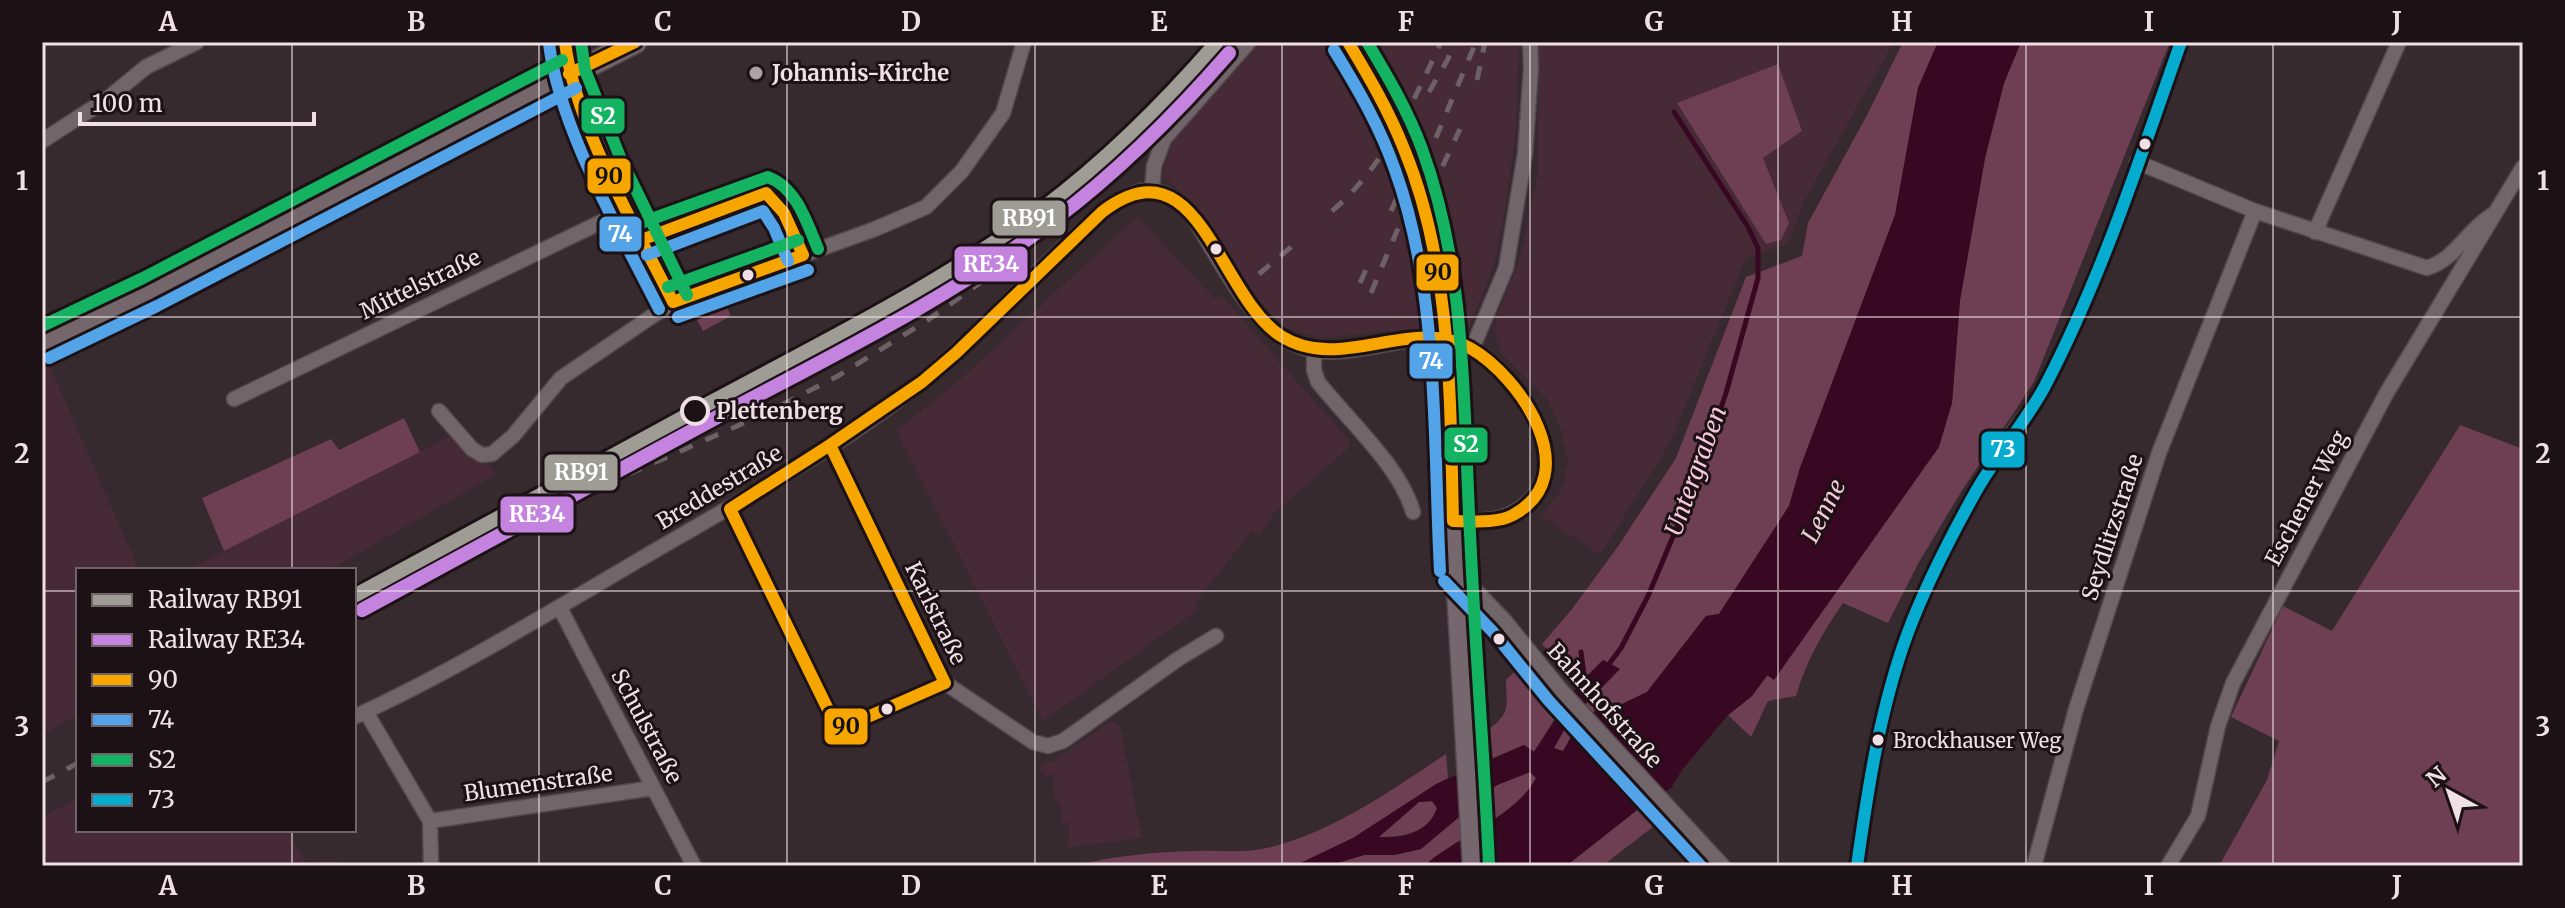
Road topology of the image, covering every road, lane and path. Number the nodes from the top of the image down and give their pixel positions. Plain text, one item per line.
1 (197, 42) edge
2 (565, 42) edge
3 (633, 42) edge
4 (1024, 42) edge
5 (1249, 42) edge
6 (1348, 42) edge
7 (1530, 42) edge
8 (2181, 42) edge
9 (2399, 42) edge
10 (569, 74) junction
11 (42, 141) edge
12 (2137, 162) junction
13 (2523, 167) edge
14 (1152, 190) junction
15 (626, 210) junction
16 (2255, 211) junction
17 (2495, 213) junction
18 (2315, 232) junction
19 (673, 302) junction
20 (42, 344) edge
21 (1472, 349) junction
22 (1314, 350) junction
23 (234, 399) dead end
24 (439, 411) dead end
25 (830, 445) junction
26 (730, 509) junction
27 (1413, 512) dead end
28 (1453, 521) junction
29 (1456, 570) junction
30 (560, 608) junction
31 (1216, 636) dead end
32 (945, 683) junction
33 (360, 714) edge
34 (653, 788) junction
35 (430, 821) junction
36 (431, 866) edge
37 (694, 866) edge
38 (1473, 866) edge
39 (1723, 866) edge
40 (1857, 866) edge
41 (2034, 866) edge
42 (2168, 866) edge

1 - 11 street
2 - 10 main road
3 - 10 main road
4 - 19 street
5 - 14 street
6 - 28 main road, bridge
7 - 21 street
8 - 12 street
9 - 18 street
10 - 15 street
10 - 20 main road
12 - 16 street
12 - 40 street
13 - 17 street, Eschener Weg
14 - 22 street
14 - 25 street, Breddestraße
15 - 19 street
15 - 23 street, Mittelstraße
16 - 18 street
16 - 41 street, Seydlitzstraße
17 - 18 street
17 - 42 street, Eschener Weg
19 - 24 street
21 - 22 street
21 - 28 street
22 - 27 street
25 - 26 street, Breddestraße
25 - 32 street, Karlstraße
26 - 30 street, Breddestraße
26 - 32 street
28 - 29 main road
29 - 38 main road
29 - 39 street, Bahnhofstraße
30 - 33 street, Breddestraße
30 - 34 street, Schulstraße
31 - 32 street, Karlstraße
33 - 35 street
34 - 35 street, Blumenstraße
34 - 37 street, Schulstraße
35 - 36 street

